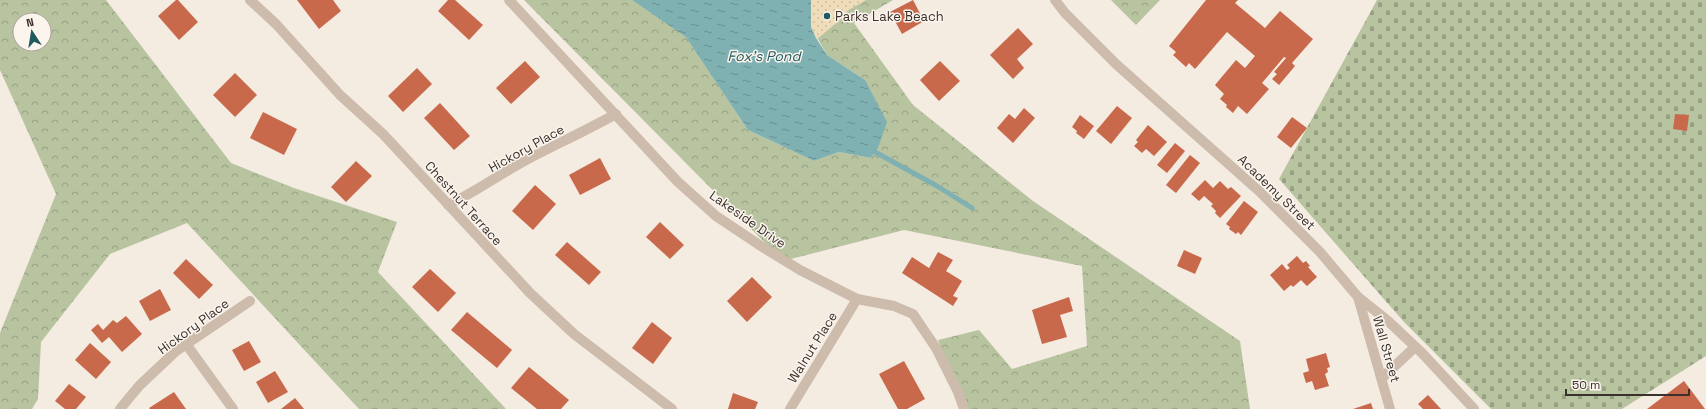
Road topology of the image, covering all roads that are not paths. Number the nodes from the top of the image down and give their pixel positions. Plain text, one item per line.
1 (250, 0) edge
2 (509, 0) edge
3 (1055, 0) edge
4 (616, 114) junction
5 (448, 205) junction
6 (1358, 297) junction
7 (857, 299) junction
8 (250, 301) dead end
9 (186, 344) junction
10 (1415, 347) junction
11 (1382, 378) junction
12 (120, 409) edge
13 (233, 409) edge
14 (672, 409) edge
15 (790, 409) edge
16 (964, 409) edge
17 (1390, 409) edge
18 (1474, 409) edge

1 - 5 street, Chestnut Terrace
2 - 4 street, Lakeside Drive
3 - 6 street, Academy Street
4 - 5 street, Hickory Place
4 - 7 street, Lakeside Drive
5 - 14 street, Chestnut Terrace
6 - 10 street, Academy Street
6 - 11 street, Wall Street
7 - 15 street, Walnut Place
7 - 16 street, Lakeside Drive
8 - 9 street, Hickory Place
9 - 12 street, Hickory Place
9 - 13 street
10 - 11 street
10 - 18 street, Academy Street
11 - 17 street, Wall Street

